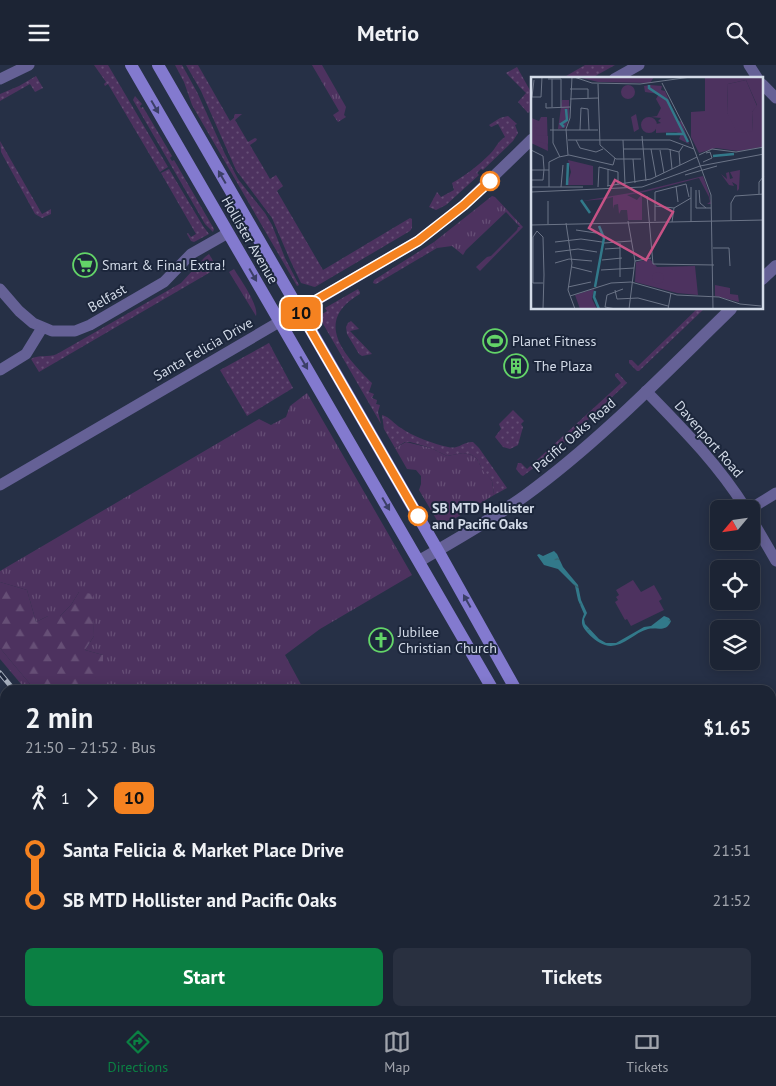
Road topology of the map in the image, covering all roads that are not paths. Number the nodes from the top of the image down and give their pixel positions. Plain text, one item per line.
1 (30, 65) edge
2 (131, 65) edge
3 (158, 65) edge
4 (639, 65) edge
5 (748, 65) edge
6 (618, 77) edge
7 (757, 77) edge
8 (0, 79) edge
9 (764, 86) edge
10 (776, 98) edge
11 (531, 140) edge
12 (228, 233) junction
13 (776, 266) edge
14 (764, 277) edge
15 (0, 289) edge
16 (299, 310) junction
17 (730, 310) edge
18 (280, 321) junction
19 (42, 328) junction
20 (0, 369) edge
21 (646, 391) junction
22 (0, 485) edge
23 (776, 493) edge
24 (742, 500) edge
25 (760, 502) edge
26 (760, 533) edge
27 (438, 550) junction
28 (419, 561) junction
29 (776, 561) edge
30 (490, 685) edge
31 (513, 685) edge

1 - 8 street
2 -> 12 main road, Hollister Avenue
16 -> 3 main road, Hollister Avenue
4 - 6 street
5 - 7 street
9 - 10 street
11 - 16 street, Santa Felicia Drive
12 -> 18 main road, Hollister Avenue
12 - 19 street, Belfast
13 - 14 street
15 - 19 street
16 - 18 street, Santa Felicia Drive
16 - 27 main road, Hollister Avenue
17 - 21 street, Pacific Oaks Road
18 - 22 street, Santa Felicia Drive
18 -> 28 main road, Hollister Avenue
19 - 20 street
21 - 24 street, Davenport Road
21 - 27 street, Pacific Oaks Road
23 - 25 street
26 - 29 street
27 - 28 street, Pacific Oaks Road
31 -> 27 main road, Hollister Avenue
28 - 30 main road, Hollister Avenue

